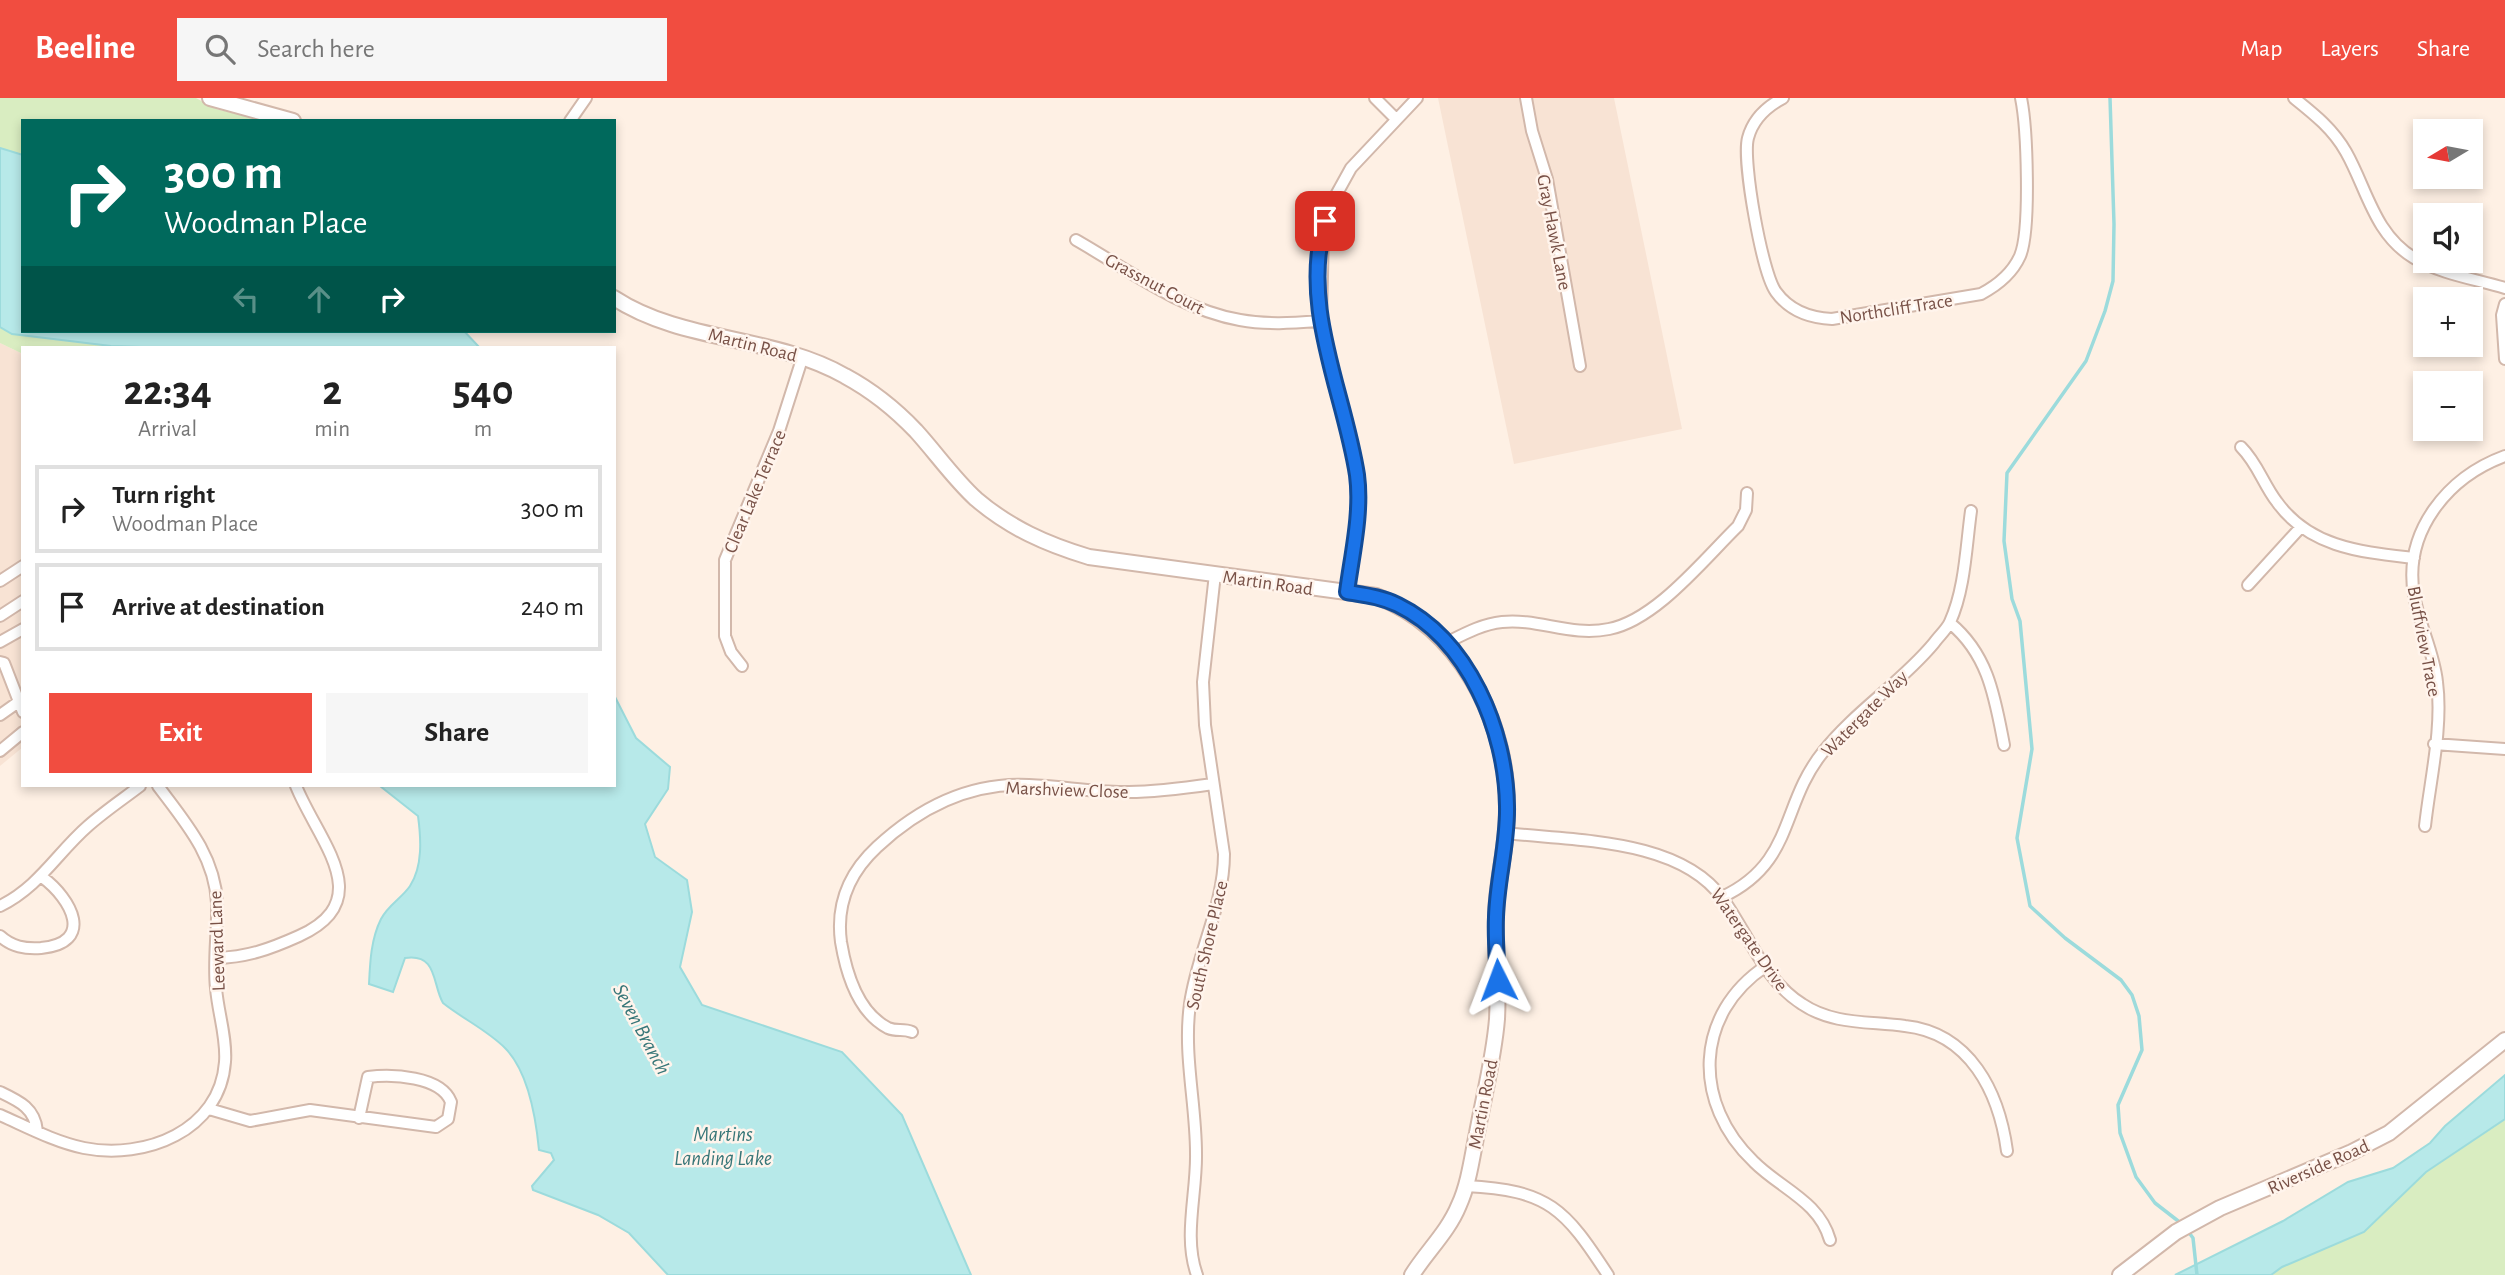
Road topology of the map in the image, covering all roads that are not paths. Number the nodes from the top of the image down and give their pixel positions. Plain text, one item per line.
1 (209, 98) edge
2 (586, 98) edge
3 (1375, 98) edge
4 (1417, 98) edge
5 (1526, 98) edge
6 (1783, 98) edge
7 (2021, 98) edge
8 (2294, 98) edge
9 (286, 119) edge
10 (571, 119) edge
11 (1396, 119) junction
12 (1076, 240) dead end
13 (2505, 288) edge
14 (616, 299) edge
15 (2505, 304) edge
16 (1321, 321) junction
17 (803, 356) junction
18 (2505, 359) edge
19 (1580, 366) dead end
20 (2241, 447) dead end
21 (2505, 456) edge
22 (1747, 493) dead end
23 (1971, 511) dead end
24 (2301, 527) junction
25 (2414, 558) junction
26 (21, 567) edge
27 (1215, 574) junction
28 (0, 581) edge
29 (2248, 584) dead end
30 (1347, 592) junction
31 (21, 602) edge
32 (0, 616) edge
33 (1950, 623) junction
34 (21, 630) edge
35 (0, 642) edge
36 (1447, 643) junction
37 (0, 662) edge
38 (742, 666) dead end
39 (20, 707) edge
40 (0, 715) edge
41 (21, 734) edge
42 (2434, 744) junction
43 (2004, 746) dead end
44 (2505, 749) edge
45 (0, 751) edge
46 (1213, 784) junction
47 (140, 787) edge
48 (159, 787) edge
49 (296, 787) edge
50 (2425, 826) dead end
51 (1506, 833) junction
52 (42, 877) junction
53 (1722, 897) junction
54 (0, 906) edge
55 (0, 936) edge
56 (216, 958) junction
57 (1766, 966) junction
58 (912, 1032) dead end
59 (2505, 1040) edge
60 (0, 1092) edge
61 (209, 1109) junction
62 (0, 1115) edge
63 (359, 1118) junction
64 (37, 1131) junction
65 (2007, 1151) dead end
66 (1466, 1186) junction
67 (1829, 1240) dead end
68 (1197, 1275) edge
69 (1412, 1275) edge
70 (1608, 1275) edge
71 (2120, 1275) edge

1 - 9 street
2 - 10 street
3 - 11 street
4 - 11 street
5 - 19 street, Gray Hawk Lane
6 - 7 street, Northcliff Trace
8 - 13 street
11 - 16 street
12 - 16 street, Grassnut Court
14 - 17 street, Martin Road
15 - 18 street
16 - 30 street
17 - 27 street, Martin Road
17 - 38 street, Clear Lake Terrace
20 - 24 street
21 - 25 street, Bluffview Trace
22 - 36 street
23 - 33 street, Watergate Way
24 - 25 street
24 - 29 street
25 - 42 street, Bluffview Trace
26 - 28 street
27 - 30 street, Martin Road
27 - 46 street, South Shore Place
30 - 36 street, Martin Road
31 - 32 street
33 - 43 street
33 - 53 street, Watergate Way
34 - 35 street
36 - 51 street, Martin Road
37 - 39 street
39 - 40 street
41 - 45 street
42 - 44 street
42 - 50 street, Bluffview Trace
46 - 58 street, Marshview Close
46 - 68 street, South Shore Place
47 - 52 street
48 - 56 street, Leeward Lane
49 - 56 street
51 - 53 street, Watergate Drive
51 - 66 street, Martin Road
52 - 54 street
52 - 55 street
53 - 57 street, Watergate Drive
56 - 61 street, Leeward Lane
57 - 65 street, Watergate Drive
57 - 67 street
59 - 71 street, Riverside Road
60 - 64 street
61 - 63 street
61 - 64 street
62 - 64 street
63 - 63 street
66 - 69 street, Martin Road
66 - 70 street

